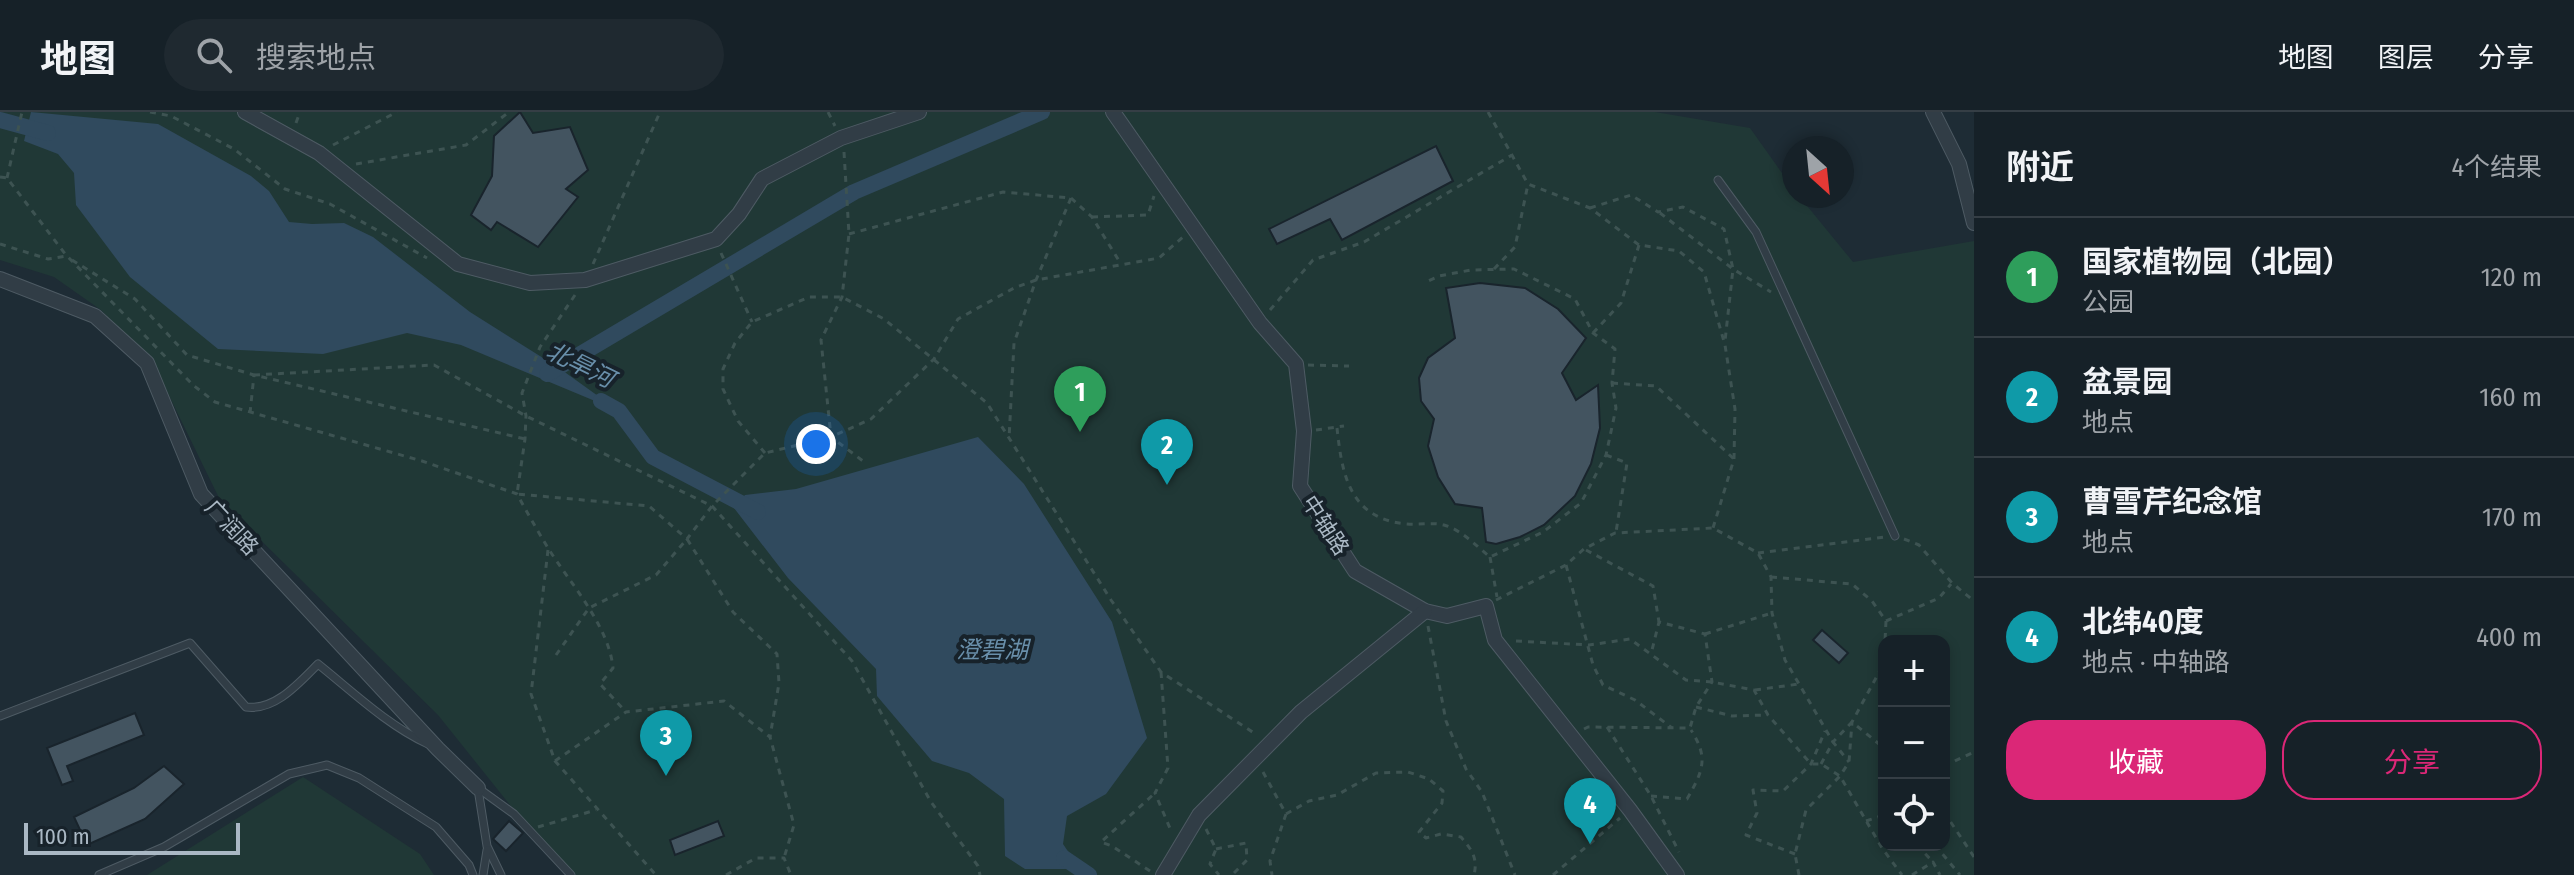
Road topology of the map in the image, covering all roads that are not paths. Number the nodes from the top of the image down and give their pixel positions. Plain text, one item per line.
1 (245, 112) edge
2 (919, 112) edge
3 (1113, 112) edge
4 (1933, 112) edge
5 (1718, 180) dead end
6 (1973, 213) edge
7 (0, 279) edge
8 (1895, 536) road end
9 (1425, 611) junction
10 (0, 716) edge
11 (438, 749) junction
12 (478, 788) junction
13 (487, 846) junction
14 (99, 875) edge
15 (473, 875) edge
16 (483, 875) edge
17 (501, 875) edge
18 (571, 875) edge
19 (1163, 875) edge
20 (1677, 875) edge

1 - 2 street
3 - 9 street, 中轴路
4 - 6 street
5 - 8 lane
7 - 11 street, 广润路
9 - 19 street
9 - 20 street, 中轴路
10 - 11 lane
11 - 12 street, 广润路
12 - 13 lane
12 - 18 lane
13 - 16 lane
13 - 17 lane
14 - 15 lane

